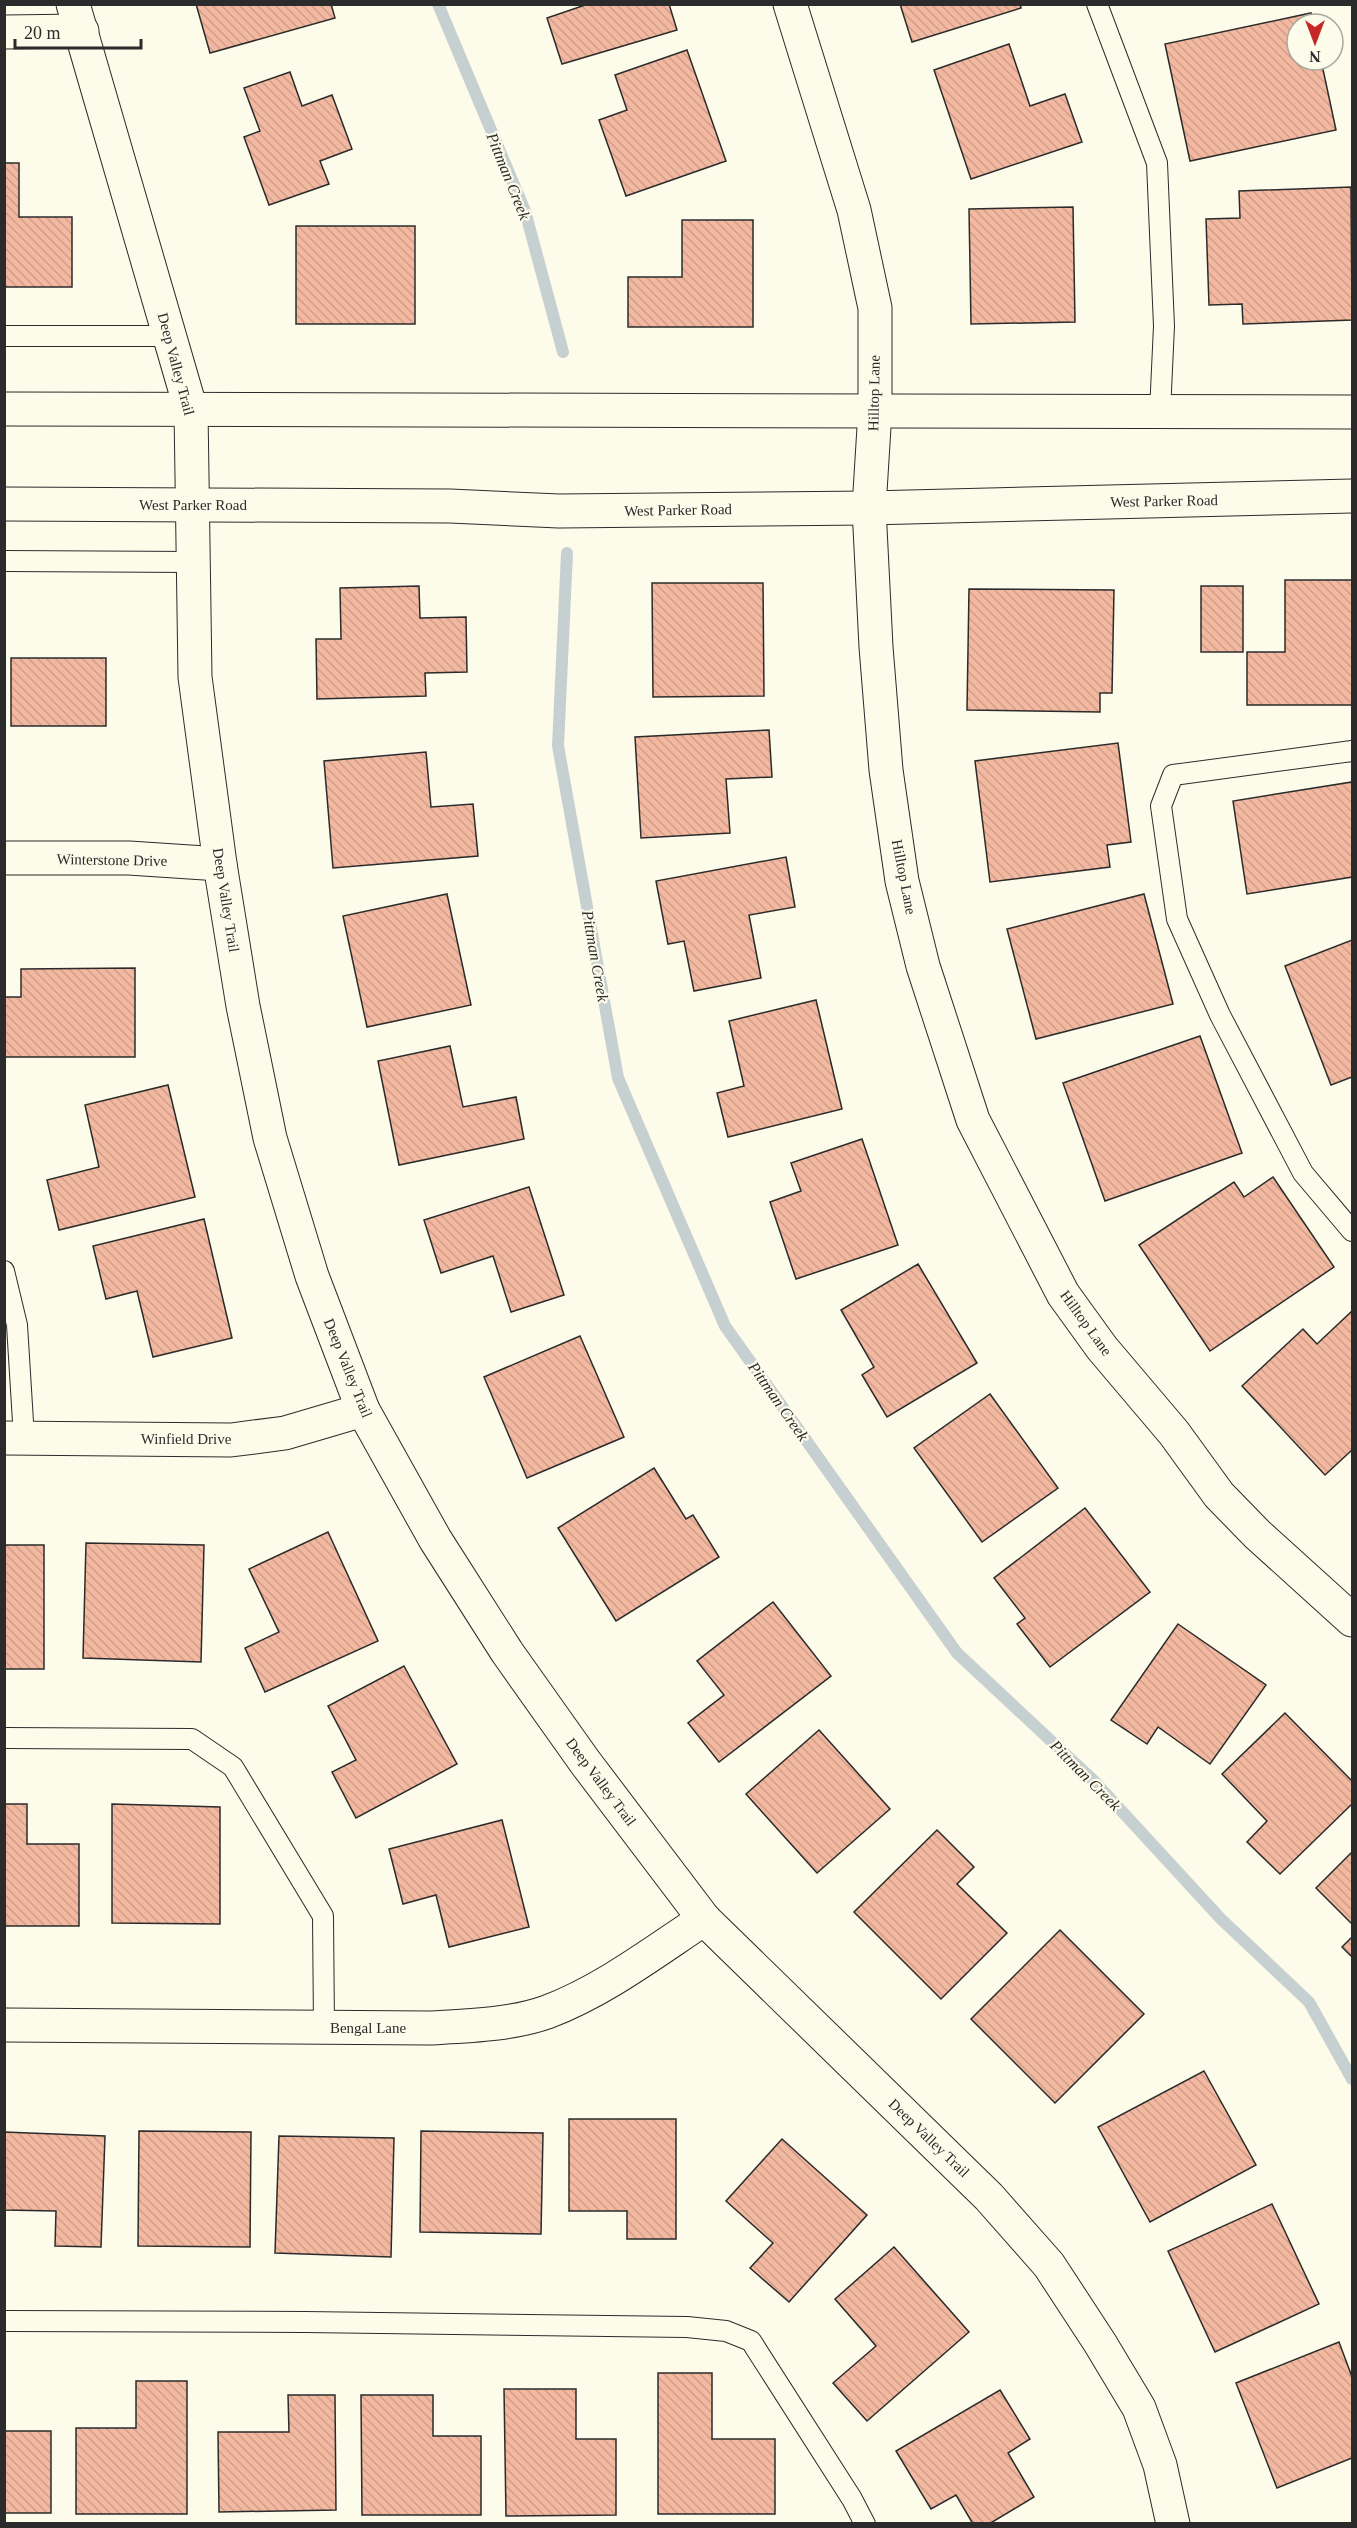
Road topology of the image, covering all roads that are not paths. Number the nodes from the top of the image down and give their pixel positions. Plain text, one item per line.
1 (790, 4) edge
2 (1097, 4) edge
3 (78, 18) edge
4 (4, 32) edge
5 (4, 336) edge
6 (170, 336) junction
7 (4, 409) edge
8 (191, 410) junction
9 (875, 411) junction
10 (1160, 412) junction
11 (1353, 412) edge
12 (1353, 496) edge
13 (4, 504) edge
14 (192, 506) junction
15 (869, 508) junction
16 (4, 561) edge
17 (194, 562) junction
18 (1353, 751) edge
19 (4, 858) edge
20 (220, 864) junction
21 (1353, 1231) edge
22 (4, 1271) edge
23 (363, 1410) junction
24 (14, 1438) edge
25 (1353, 1620) edge
26 (4, 1738) edge
27 (704, 1919) junction
28 (4, 2025) edge
29 (324, 2028) junction
30 (4, 2321) edge
31 (865, 2523) edge
32 (1173, 2523) edge

1 - 9 street, Hilltop Lane
2 - 10 lane
3 - 4 street
3 - 6 street, Deep Valley Trail
5 - 6 lane
6 - 8 street, Deep Valley Trail
7 - 8 street
8 - 9 street
8 - 14 street, Deep Valley Trail
9 - 10 street
9 - 15 street, Hilltop Lane
10 - 11 street
12 - 15 street, West Parker Road
13 - 14 street, West Parker Road
14 - 15 street, West Parker Road
14 - 17 street, Deep Valley Trail
15 - 25 street, Hilltop Lane
16 - 17 lane
17 - 20 street, Deep Valley Trail
18 - 21 lane
19 - 20 street, Winterstone Drive
20 - 23 street, Deep Valley Trail
22 - 24 lane
23 - 24 street, Winfield Drive
23 - 27 street, Deep Valley Trail
26 - 29 lane
27 - 29 street, Bengal Lane
27 - 32 street, Deep Valley Trail
28 - 29 street, Bengal Lane
30 - 31 lane

